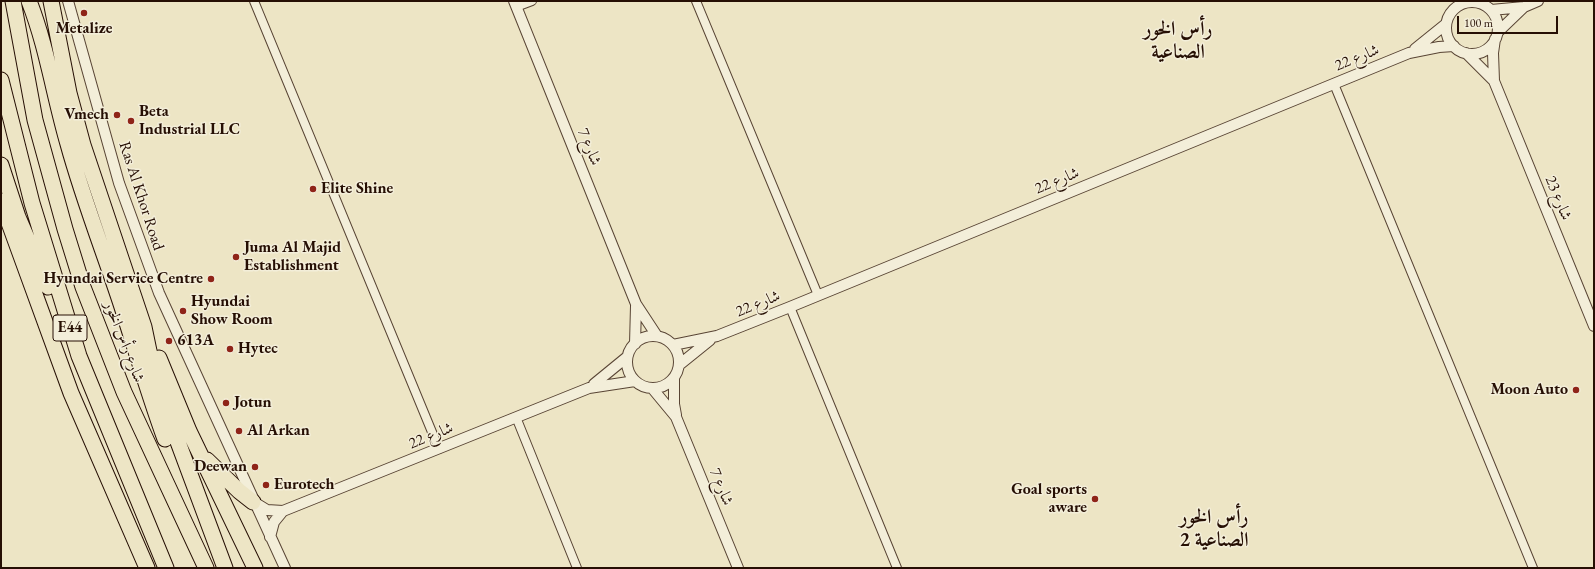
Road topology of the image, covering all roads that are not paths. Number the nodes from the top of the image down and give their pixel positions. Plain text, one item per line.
1 (13, 1) edge
2 (29, 1) edge
3 (45, 1) edge
4 (51, 1) edge
5 (68, 1) edge
6 (254, 1) edge
7 (532, 1) edge
8 (696, 1) edge
9 (1474, 1) edge
10 (1538, 1) edge
11 (515, 4) edge
12 (1453, 5) edge
13 (1524, 7) junction
14 (1491, 10) junction
15 (1446, 24) junction
16 (1496, 36) junction
17 (58, 42) junction
18 (1454, 46) junction
19 (1409, 53) junction
20 (1466, 53) junction
21 (1, 80) edge
22 (1494, 81) junction
23 (1334, 84) junction
24 (1, 165) edge
25 (1, 201) edge
26 (818, 295) junction
27 (636, 304) junction
28 (790, 307) junction
29 (1594, 326) edge
30 (144, 327) junction
31 (657, 336) junction
32 (717, 336) junction
33 (634, 344) junction
34 (673, 345) junction
35 (79, 356) junction
36 (627, 358) junction
37 (679, 365) junction
38 (674, 378) junction
39 (635, 381) junction
40 (589, 388) junction
41 (652, 388) junction
42 (516, 417) junction
43 (676, 417) junction
44 (439, 449) junction
45 (199, 453) junction
46 (253, 502) junction
47 (283, 511) junction
48 (210, 533) junction
49 (270, 537) junction
50 (147, 568) edge
51 (166, 568) edge
52 (206, 568) edge
53 (225, 568) edge
54 (255, 568) edge
55 (285, 568) edge
56 (577, 568) edge
57 (738, 568) edge
58 (897, 568) edge
59 (1533, 568) edge

1 - 52 highway, شارع رأس الخور / E44
2 - 48 highway
3 - 17 highway
4 - 17 highway
5 - 46 street, Ras Al Khor Road
6 - 44 street
7 - 11 street
8 - 26 street
9 - 12 street
9 - 14 street
10 - 13 street
11 - 27 street, شارع 7
12 - 15 street
13 - 14 street
13 - 16 street
14 - 16 street
15 - 18 street
15 - 19 street, شارع 22
16 - 20 street
16 - 22 street, شارع 23
17 - 30 highway
18 - 19 street, شارع 22
18 - 20 street
19 - 23 street, شارع 22
20 - 22 street, شارع 23
21 - 35 highway, E44
22 - 29 street, شارع 23
23 - 26 street, شارع 22
23 - 59 street
24 - 35 highway
25 - 50 highway
26 - 28 street, شارع 22
27 - 31 street
27 - 33 street
28 - 32 street, شارع 22
28 - 58 street
30 - 45 highway
30 - 48 highway
31 - 33 street
31 - 34 street
32 - 34 street, شارع 22
32 - 37 street, شارع 22
33 - 36 street
34 - 37 street
35 - 51 highway, E44
36 - 39 street
36 - 40 street, شارع 22
37 - 38 street
38 - 41 street
38 - 43 street, شارع 7
39 - 40 street, شارع 22
39 - 41 street
40 - 42 street, شارع 22
41 - 43 street, شارع 7
42 - 44 street, شارع 22
42 - 56 street
43 - 57 street, شارع 7
44 - 47 street, شارع 22
45 - 46 highway
45 - 54 highway
46 - 47 street
46 - 49 street, Ras Al Khor Road
47 - 49 street
48 - 53 highway
49 - 55 street, Ras Al Khor Road

